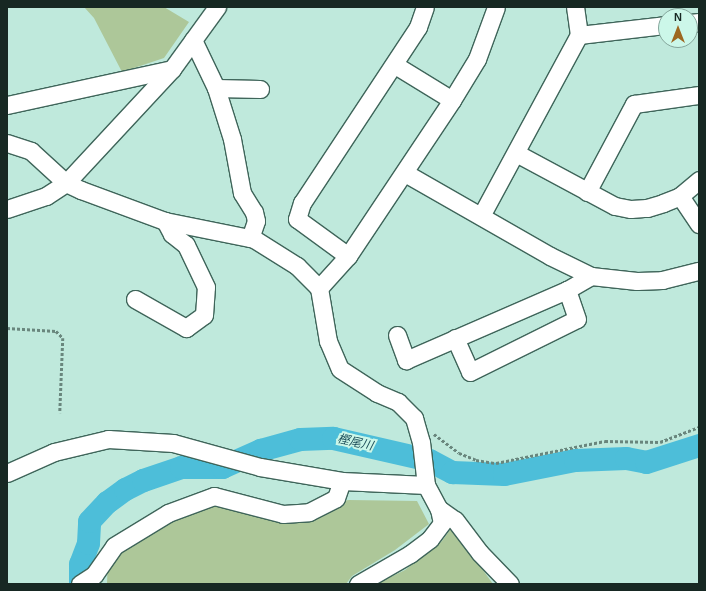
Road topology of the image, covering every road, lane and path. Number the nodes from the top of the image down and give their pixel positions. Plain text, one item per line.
1 (217, 7) edge
2 (425, 7) edge
3 (496, 7) edge
4 (575, 7) edge
5 (658, 26) edge
6 (578, 35) junction
7 (193, 40) junction
8 (395, 65) junction
9 (172, 69) junction
10 (216, 88) junction
11 (260, 89) dead end
12 (699, 95) edge
13 (452, 100) junction
14 (7, 104) edge
15 (7, 143) edge
16 (516, 153) junction
17 (405, 173) junction
18 (699, 180) edge
19 (66, 183) junction
20 (587, 192) junction
21 (680, 196) junction
22 (7, 209) edge
23 (481, 216) junction
24 (166, 221) junction
25 (699, 224) edge
26 (250, 238) junction
27 (348, 256) junction
28 (699, 271) edge
29 (591, 276) junction
30 (318, 288) junction
31 (567, 290) junction
32 (135, 299) dead end
33 (7, 328) edge
34 (397, 335) dead end
35 (455, 338) junction
36 (60, 413) dead end
37 (414, 418) junction
38 (699, 427) edge
39 (431, 431) joint
40 (7, 473) edge
41 (342, 481) junction
42 (426, 485) junction
43 (439, 509) junction
44 (80, 584) edge
45 (358, 584) edge
46 (510, 584) edge

1 - 7 street
2 - 8 street
3 - 13 street
4 - 6 street
5 - 6 street
6 - 16 street
7 - 9 street
7 - 10 street
8 - 13 street
8 - 27 street
9 - 14 street
9 - 19 street
10 - 11 street
10 - 26 street
12 - 20 street
13 - 17 street
15 - 19 street
16 - 20 street
16 - 23 street
17 - 23 street
17 - 27 street
18 - 21 street
19 - 22 street
19 - 24 street
20 - 21 street
21 - 25 street
23 - 29 street
24 - 26 street
24 - 32 street
26 - 30 street
27 - 30 street
28 - 29 street
29 - 31 street
30 - 37 street
31 - 35 street
31 - 35 street
33 - 36 path
34 - 35 street
37 - 39 street
37 - 42 street
38 - 39 path
40 - 41 street
41 - 42 street
41 - 44 street
42 - 43 street
43 - 45 street
43 - 46 street

